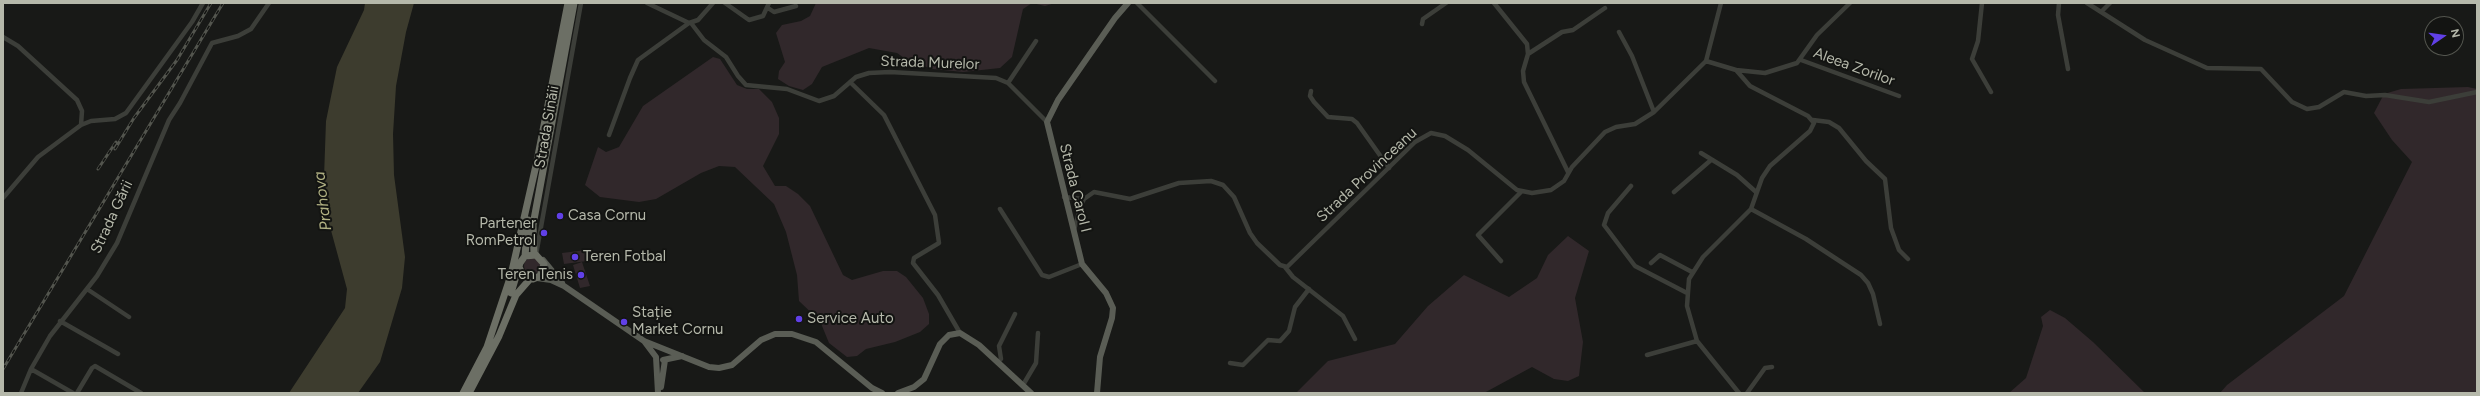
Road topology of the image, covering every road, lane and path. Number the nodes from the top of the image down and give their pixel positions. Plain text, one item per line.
1 (203, 3) edge
2 (269, 3) edge
3 (568, 3) edge
4 (574, 3) edge
5 (581, 3) edge
6 (647, 3) edge
7 (713, 3) edge
8 (725, 3) edge
9 (1128, 3) edge
10 (1137, 3) edge
11 (1446, 3) edge
12 (1494, 3) edge
13 (1721, 3) edge
14 (1850, 3) edge
15 (1982, 3) edge
16 (2059, 3) edge
17 (2087, 3) edge
18 (2110, 3) edge
19 (2094, 4) edge
20 (768, 6) edge
21 (796, 6) dead end
22 (1605, 8) dead end
23 (2102, 11) junction
24 (690, 23) junction
25 (1422, 24) dead end
26 (1619, 32) dead end
27 (3, 37) edge
28 (1036, 41) dead end
29 (1528, 54) junction
30 (1801, 60) junction
31 (1706, 61) junction
32 (2068, 69) dead end
33 (1736, 70) junction
34 (1215, 81) dead end
35 (850, 82) junction
36 (1008, 83) junction
37 (1311, 91) dead end
38 (1991, 92) dead end
39 (2477, 92) edge
40 (1899, 96) dead end
41 (1654, 112) junction
42 (1813, 120) junction
43 (1046, 122) junction
44 (81, 125) junction
45 (609, 136) dead end
46 (1701, 153) dead end
47 (1711, 160) junction
48 (537, 161) junction
49 (1389, 168) junction
50 (1568, 172) junction
51 (1631, 186) dead end
52 (1521, 192) junction
53 (1674, 192) dead end
54 (1756, 192) junction
55 (1064, 197) junction
56 (3, 198) edge
57 (1084, 199) junction
58 (1000, 209) dead end
59 (1751, 209) junction
60 (1073, 233) junction
61 (535, 254) junction
62 (524, 256) junction
63 (1908, 259) dead end
64 (542, 260) junction
65 (1501, 261) dead end
66 (1651, 263) dead end
67 (1082, 264) junction
68 (519, 267) junction
69 (1285, 267) junction
70 (1692, 272) junction
71 (534, 279) junction
72 (564, 286) junction
73 (87, 289) junction
74 (1309, 289) junction
75 (1686, 294) junction
76 (1015, 314) dead end
77 (129, 317) dead end
78 (60, 321) junction
79 (1880, 324) dead end
80 (960, 333) junction
81 (1038, 333) dead end
82 (1355, 339) dead end
83 (644, 341) junction
84 (1697, 341) junction
85 (664, 348) junction
86 (118, 354) dead end
87 (484, 355) junction
88 (1647, 355) dead end
89 (656, 356) junction
90 (682, 356) junction
91 (666, 359) junction
92 (998, 362) junction
93 (1230, 363) dead end
94 (1772, 367) dead end
95 (31, 369) junction
96 (1023, 385) junction
97 (21, 393) edge
98 (73, 393) edge
99 (77, 393) edge
100 (141, 393) edge
101 (463, 393) edge
102 (470, 393) edge
103 (659, 393) edge
104 (882, 393) edge
105 (898, 393) edge
106 (1031, 393) edge
107 (1097, 393) edge
108 (1739, 393) edge
109 (1747, 393) edge

1 - 44 street
2 - 73 street, Strada Gării
3 - 48 highway
4 - 61 highway
5 - 61 street, Strada Sinăii
6 - 24 street
7 - 24 street
8 - 20 street
9 - 43 main road
10 - 34 street
11 - 25 street
12 - 29 street
13 - 31 street
14 - 30 street
15 - 38 street
16 - 32 street
17 - 19 street
18 - 23 street
19 - 23 street
20 - 21 street
22 - 29 street
23 - 39 street
24 - 35 street, Strada Murelor
24 - 45 street
26 - 41 street
27 - 44 street
28 - 36 street
29 - 50 street
30 - 33 street
30 - 40 street, Aleea Zorilor
31 - 33 street
31 - 41 street
33 - 42 street
35 - 36 street, Strada Murelor
35 - 80 street
36 - 43 street, Strada Murelor
37 - 49 street
41 - 50 street
42 - 54 street
42 - 63 street
43 - 55 main road, Strada Carol I
44 - 56 street
46 - 47 street
47 - 53 street
47 - 54 street
48 - 62 highway
48 - 87 highway
49 - 52 street, Strada Provinceanu
49 - 69 street, Strada Provinceanu
50 - 52 street
51 - 75 street
52 - 65 street
54 - 59 street
55 - 57 street
55 - 60 main road, Strada Carol I
57 - 60 street
57 - 69 street
58 - 67 street
59 - 70 street
59 - 79 street
60 - 67 main road, Strada Carol I
61 - 62 highway
61 - 64 highway
62 - 68 highway
64 - 71 highway
64 - 72 main road
66 - 70 street
67 - 107 main road, Strada Carol I
68 - 71 highway
68 - 87 highway
69 - 74 street
70 - 75 street
71 - 72 main road
71 - 102 highway
72 - 83 main road
73 - 77 street
73 - 78 street, Strada Gării
74 - 82 street
74 - 93 street
75 - 84 street
76 - 92 street
78 - 86 street
78 - 95 street, Strada Gării
80 - 92 main road
80 - 105 main road
81 - 96 street
83 - 85 main road
83 - 89 main road
84 - 88 street
84 - 108 street
85 - 89 main road
85 - 90 main road
85 - 91 main road
87 - 101 highway
89 - 91 main road
89 - 103 main road
90 - 91 main road
90 - 104 main road
91 - 103 main road
92 - 96 main road
94 - 109 street
95 - 97 street, Strada Gării
95 - 98 street
96 - 106 main road
99 - 100 street

